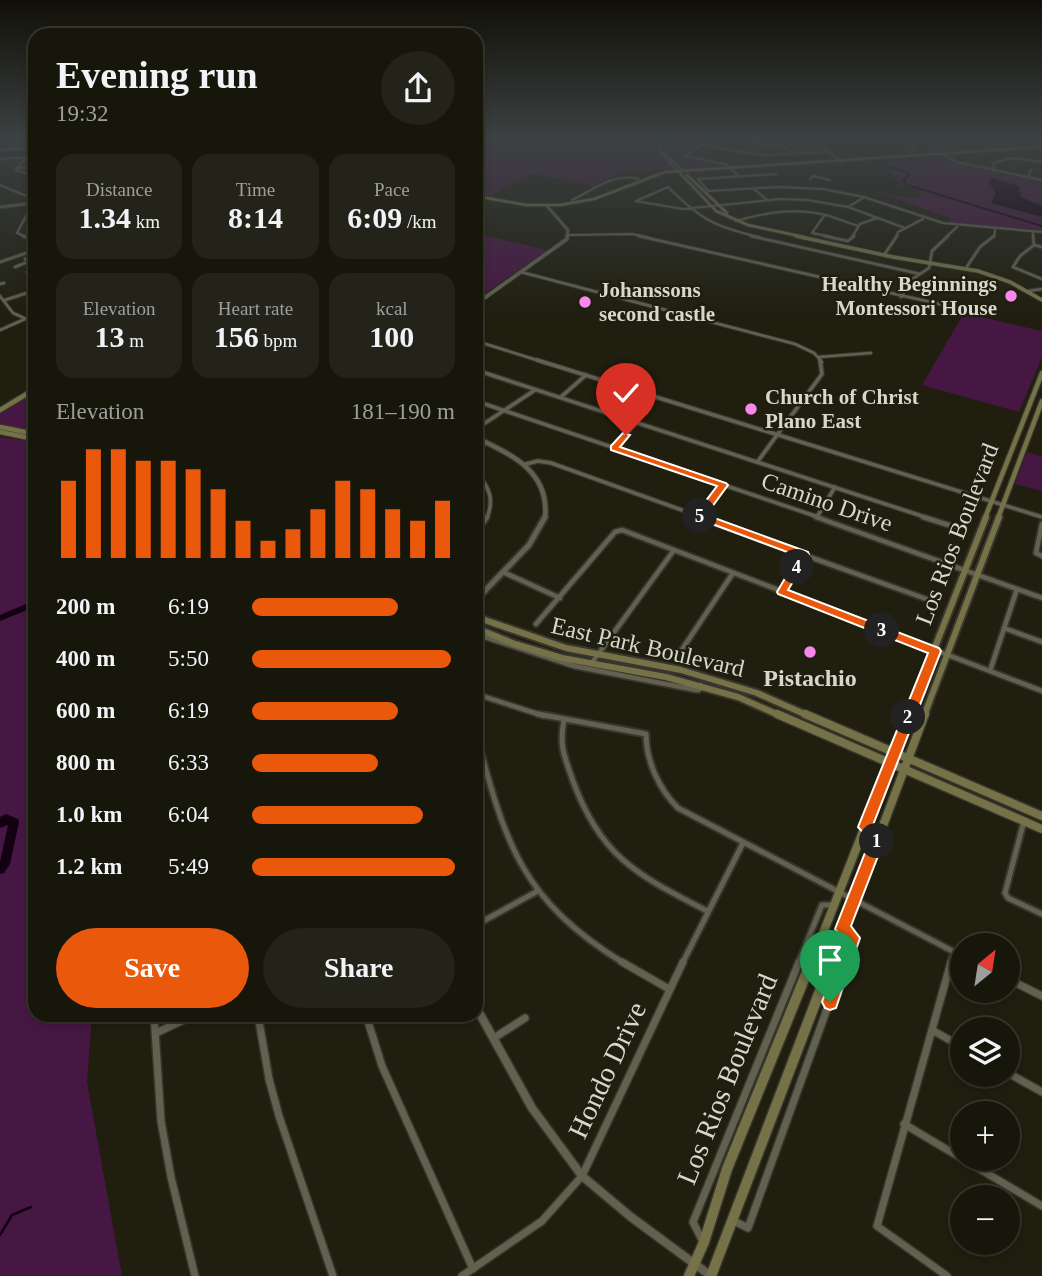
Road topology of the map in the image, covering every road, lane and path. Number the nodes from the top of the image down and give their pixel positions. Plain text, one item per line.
1 (578, 198) edge
2 (585, 198) edge
3 (601, 198) edge
4 (605, 198) edge
5 (642, 198) edge
6 (678, 198) edge
7 (703, 198) edge
8 (709, 198) edge
9 (764, 198) edge
10 (863, 198) edge
11 (866, 198) edge
12 (483, 199) edge
13 (572, 200) dead end
14 (767, 200) junction
15 (592, 201) junction
16 (28, 204) edge
17 (717, 205) junction
18 (546, 206) junction
19 (710, 206) junction
20 (0, 207) edge
21 (848, 207) junction
22 (689, 209) junction
23 (28, 212) edge
24 (777, 213) junction
25 (824, 215) junction
26 (25, 216) junction
27 (28, 216) edge
28 (784, 218) dead end
29 (877, 218) junction
30 (923, 218) junction
31 (739, 220) junction
32 (859, 226) junction
33 (958, 226) junction
34 (905, 228) junction
35 (995, 230) junction
36 (1032, 232) junction
37 (1042, 232) edge
38 (569, 235) junction
39 (800, 236) junction
40 (28, 238) edge
41 (1034, 245) junction
42 (791, 246) junction
43 (1042, 247) edge
44 (28, 252) edge
45 (0, 254) edge
46 (885, 254) junction
47 (11, 258) junction
48 (25, 259) dead end
49 (28, 260) edge
50 (930, 260) junction
51 (0, 262) edge
52 (28, 262) edge
53 (967, 266) junction
54 (15, 267) dead end
55 (521, 272) junction
56 (920, 274) junction
57 (1042, 279) edge
58 (1042, 289) edge
59 (1034, 290) junction
60 (1028, 291) junction
61 (27, 293) dead end
62 (0, 296) edge
63 (901, 296) junction
64 (1042, 297) edge
65 (483, 299) edge
66 (5, 300) junction
67 (957, 308) dead end
68 (25, 319) junction
69 (28, 320) edge
70 (0, 330) edge
71 (483, 344) edge
72 (871, 353) dead end
73 (819, 358) junction
74 (483, 372) edge
75 (1042, 373) edge
76 (586, 375) junction
77 (536, 390) junction
78 (28, 392) edge
79 (561, 397) junction
80 (1042, 401) edge
81 (483, 404) edge
82 (0, 408) edge
83 (503, 411) junction
84 (637, 422) junction
85 (483, 424) edge
86 (0, 430) edge
87 (778, 434) junction
88 (28, 436) edge
89 (483, 441) edge
90 (486, 442) junction
91 (483, 445) edge
92 (614, 448) junction
93 (1012, 450) junction
94 (1023, 452) junction
95 (758, 461) junction
96 (526, 464) junction
97 (1005, 469) junction
98 (483, 480) edge
99 (723, 485) junction
100 (1011, 485) junction
101 (835, 487) junction
102 (992, 502) junction
103 (1004, 505) junction
104 (700, 516) junction
105 (817, 517) junction
106 (1042, 517) edge
107 (483, 524) edge
108 (1042, 524) edge
109 (955, 527) dead end
110 (674, 550) junction
111 (1039, 554) edge
112 (804, 555) junction
113 (967, 569) junction
114 (503, 572) junction
115 (733, 573) junction
116 (979, 574) junction
117 (1017, 589) junction
118 (485, 591) edge
119 (782, 592) junction
120 (560, 598) junction
121 (1042, 598) edge
122 (929, 600) dead end
123 (483, 620) edge
124 (536, 624) dead end
125 (1003, 628) junction
126 (483, 631) edge
127 (483, 636) edge
128 (1042, 642) edge
129 (935, 651) junction
130 (678, 653) dead end
131 (594, 655) junction
132 (947, 655) junction
133 (591, 664) junction
134 (990, 671) junction
135 (701, 685) junction
136 (919, 690) junction
137 (1042, 691) edge
138 (757, 693) junction
139 (932, 695) junction
140 (483, 698) edge
141 (754, 702) junction
142 (564, 719) junction
143 (894, 751) junction
144 (483, 756) edge
145 (909, 758) junction
146 (890, 761) junction
147 (905, 768) junction
148 (1027, 810) junction
149 (1042, 816) edge
150 (1025, 820) junction
151 (864, 829) junction
152 (1042, 829) edge
153 (878, 838) junction
154 (743, 843) junction
155 (536, 891) junction
156 (839, 892) junction
157 (854, 900) junction
158 (834, 905) junction
159 (707, 911) junction
160 (1042, 914) edge
161 (483, 921) edge
162 (950, 950) edge
163 (950, 966) edge
164 (1020, 985) edge
165 (669, 989) junction
166 (1042, 996) edge
167 (525, 1018) dead end
168 (483, 1019) edge
169 (155, 1022) edge
170 (179, 1022) edge
171 (259, 1022) edge
172 (368, 1022) edge
173 (932, 1030) junction
174 (156, 1033) junction
175 (494, 1039) junction
176 (950, 1040) edge
177 (1020, 1080) edge
178 (1042, 1092) edge
179 (904, 1124) junction
180 (582, 1175) junction
181 (1042, 1206) edge
182 (704, 1242) junction
183 (694, 1264) junction
184 (473, 1269) junction
185 (195, 1276) edge
186 (333, 1276) edge
187 (462, 1276) edge
188 (688, 1276) edge
189 (711, 1276) edge
190 (947, 1276) edge

1 - 13 street
2 - 15 street
3 - 15 main road
4 - 15 main road
5 - 22 street
6 - 22 street
7 - 19 main road
8 - 17 main road
9 - 14 street
10 - 21 street
11 - 30 street
12 - 18 main road
14 - 17 street
14 - 21 street
15 - 18 main road
16 - 20 street
17 - 19 street
17 - 31 main road
18 - 38 street
19 - 22 street
19 - 31 main road
21 - 29 street
22 - 42 street
23 - 26 street
24 - 25 street
24 - 28 street
24 - 31 street
25 - 32 street
25 - 32 street
26 - 27 street
26 - 40 street
29 - 32 street
29 - 34 street
30 - 33 street
30 - 34 street
31 - 39 main road
33 - 35 street
33 - 50 street
34 - 46 street
35 - 36 street
35 - 53 street
36 - 37 street
36 - 41 street
38 - 55 street
38 - 63 street
39 - 42 street
39 - 46 main road
41 - 43 street
41 - 57 street
42 - 56 street
44 - 47 street
45 - 47 street
46 - 50 main road
47 - 51 street
48 - 49 street
50 - 53 main road
50 - 56 street
52 - 54 street
53 - 59 main road
53 - 60 main road
55 - 65 street
55 - 73 street
56 - 63 street
58 - 59 street
59 - 60 street
59 - 64 main road
60 - 64 main road
61 - 66 street
62 - 66 street
63 - 67 street
66 - 68 street
68 - 69 street
68 - 70 street
71 - 76 street
72 - 73 street
73 - 87 street
74 - 77 street
75 - 93 main road, Los Rios Boulevard
76 - 79 street
76 - 87 street
77 - 79 street
77 - 83 street
78 - 82 main road
79 - 84 street
80 - 94 main road, Los Rios Boulevard
81 - 83 street, Camino Drive
83 - 85 street
83 - 92 street, Camino Drive
84 - 92 street
84 - 95 street
86 - 88 main road
87 - 95 street
87 - 102 street
89 - 90 street
90 - 91 street
90 - 96 street
92 - 99 street, Camino Drive
93 - 94 main road
93 - 97 main road, Los Rios Boulevard
94 - 100 main road, Los Rios Boulevard
95 - 101 street
96 - 104 street
96 - 114 street
97 - 100 main road
97 - 102 main road, Los Rios Boulevard
98 - 107 street
99 - 104 street
99 - 105 street, Camino Drive
100 - 103 main road, Los Rios Boulevard
101 - 105 street
101 - 109 street
102 - 103 street
102 - 113 main road, Los Rios Boulevard
103 - 106 street
103 - 116 main road, Los Rios Boulevard
104 - 112 street
105 - 113 street, Camino Drive
108 - 111 street
110 - 115 street
110 - 120 street
110 - 131 street
112 - 119 street
112 - 122 street
113 - 116 street, Camino Drive
113 - 129 main road, Los Rios Boulevard
114 - 118 street
114 - 120 street
115 - 119 street
115 - 130 street
116 - 117 street, Camino Drive
116 - 132 main road, Los Rios Boulevard
117 - 121 street, Camino Drive
117 - 125 street
119 - 129 street
120 - 124 street
123 - 131 main road, East Park Boulevard
125 - 128 street
125 - 134 street
126 - 133 main road, East Park Boulevard
127 - 135 street, East Park Boulevard
129 - 132 street
129 - 136 main road, Los Rios Boulevard
131 - 133 street
131 - 138 main road, East Park Boulevard
132 - 134 street
132 - 139 main road, Los Rios Boulevard
133 - 135 main road, East Park Boulevard
134 - 137 street
135 - 141 main road, East Park Boulevard
136 - 139 main road
136 - 143 main road, Los Rios Boulevard
138 - 141 main road
138 - 143 main road, East Park Boulevard
139 - 145 main road, Los Rios Boulevard
140 - 142 street
141 - 146 main road, East Park Boulevard
142 - 154 street
142 - 159 street
143 - 145 main road, East Park Boulevard
143 - 146 main road, Los Rios Boulevard
144 - 155 street
145 - 147 main road, Los Rios Boulevard
145 - 148 main road, East Park Boulevard
146 - 147 main road, East Park Boulevard
146 - 151 main road, Los Rios Boulevard
147 - 150 main road, East Park Boulevard
147 - 153 main road, Los Rios Boulevard
148 - 149 main road, East Park Boulevard
148 - 150 main road
150 - 152 main road, East Park Boulevard
150 - 160 street
151 - 153 main road
151 - 156 main road, Los Rios Boulevard
153 - 157 main road, Los Rios Boulevard
154 - 156 street
154 - 159 street, Hondo Drive
155 - 161 street
155 - 165 street
156 - 157 street
156 - 158 main road, Los Rios Boulevard
157 - 162 street
157 - 189 main road, Los Rios Boulevard
158 - 182 main road, Los Rios Boulevard
158 - 182 street, Los Rios Boulevard
159 - 165 street, Hondo Drive
163 - 173 street
164 - 166 street
165 - 180 street, Hondo Drive
167 - 175 street
168 - 175 street
169 - 174 street
170 - 174 street
171 - 186 street
172 - 184 street
173 - 176 street
173 - 179 street
174 - 185 street
175 - 180 street
177 - 178 street
179 - 181 street
179 - 190 street
180 - 183 street
180 - 184 street, Hondo Drive
182 - 183 main road, Los Rios Boulevard
183 - 188 main road, Los Rios Boulevard
183 - 189 street
184 - 187 street, Hondo Drive

